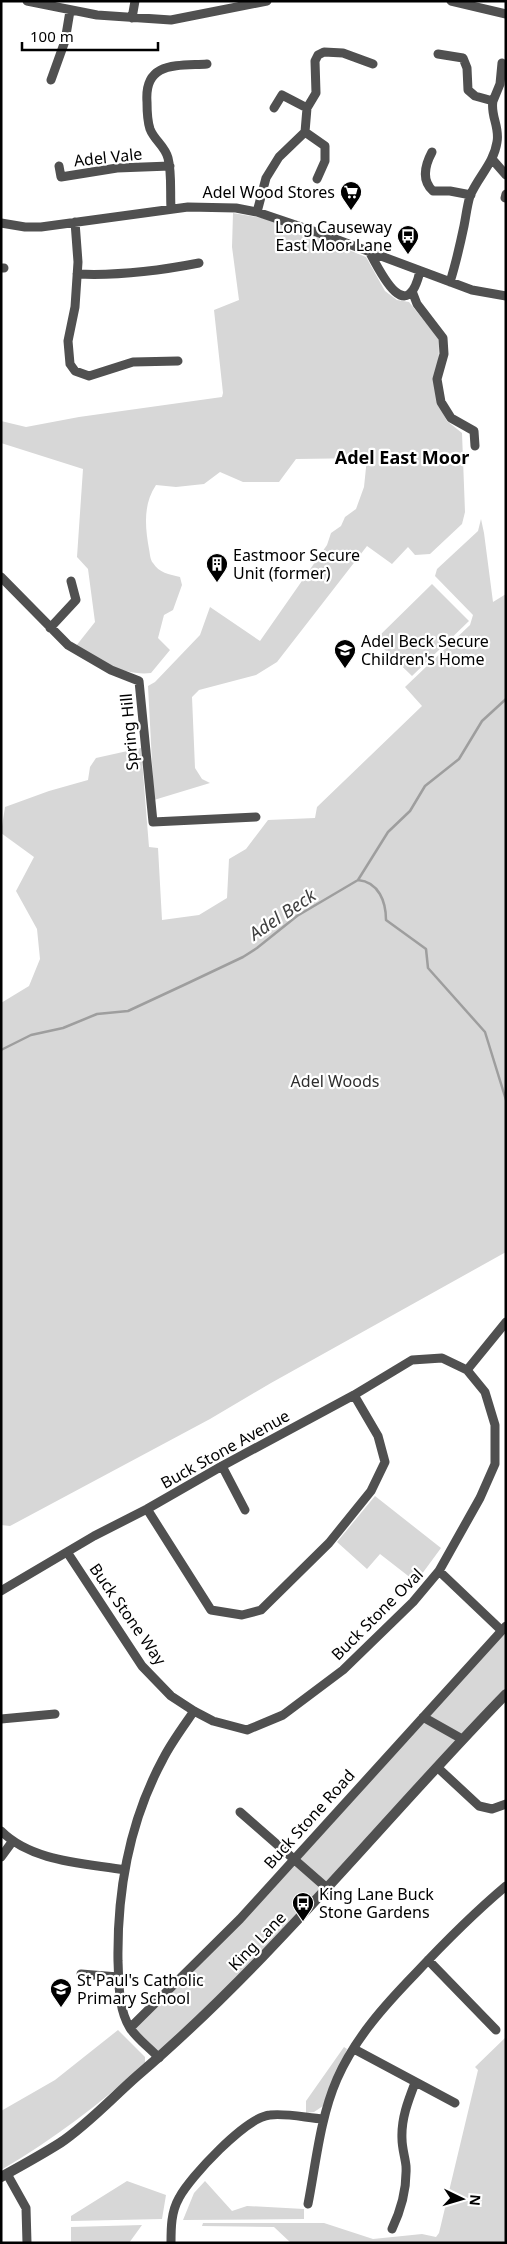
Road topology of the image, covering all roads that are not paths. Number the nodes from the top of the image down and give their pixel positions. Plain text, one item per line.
1 (27, 1) edge
2 (135, 1) edge
3 (267, 1) edge
4 (451, 1) edge
5 (70, 11) junction
6 (506, 14) edge
7 (132, 18) junction
8 (438, 54) dead end
9 (502, 63) dead end
10 (207, 64) dead end
11 (373, 64) dead end
12 (51, 80) dead end
13 (493, 100) junction
14 (274, 108) dead end
15 (307, 108) junction
16 (305, 132) junction
17 (432, 152) dead end
18 (492, 159) junction
19 (59, 166) dead end
20 (170, 166) junction
21 (506, 175) edge
22 (317, 180) dead end
23 (506, 194) edge
24 (470, 195) junction
25 (505, 198) edge
26 (171, 208) junction
27 (257, 212) junction
28 (75, 222) junction
29 (1, 223) edge
30 (369, 251) junction
31 (199, 263) dead end
32 (420, 271) junction
33 (77, 274) junction
34 (450, 282) junction
35 (412, 291) junction
36 (506, 296) edge
37 (178, 360) dead end
38 (475, 446) dead end
39 (1, 576) edge
40 (72, 581) dead end
41 (50, 628) junction
42 (256, 817) dead end
43 (506, 1322) edge
44 (467, 1370) junction
45 (354, 1395) junction
46 (222, 1466) junction
47 (147, 1509) junction
48 (245, 1510) dead end
49 (67, 1552) junction
50 (440, 1571) junction
51 (1, 1591) edge
52 (504, 1628) edge
53 (506, 1694) edge
54 (194, 1711) junction
55 (55, 1714) dead end
56 (423, 1717) junction
57 (1, 1719) edge
58 (247, 1730) joint
59 (462, 1739) junction
60 (437, 1767) junction
61 (506, 1804) edge
62 (240, 1812) dead end
63 (1, 1831) edge
64 (12, 1842) junction
65 (1, 1857) edge
66 (295, 1858) junction
67 (125, 1870) junction
68 (506, 1886) edge
69 (328, 1890) junction
70 (428, 1960) junction
71 (81, 1974) dead end
72 (118, 1976) junction
73 (130, 2028) junction
74 (496, 2030) dead end
75 (354, 2049) junction
76 (159, 2058) junction
77 (414, 2083) junction
78 (455, 2103) dead end
79 (324, 2120) junction
80 (4, 2176) edge
81 (308, 2204) dead end
82 (392, 2229) dead end
83 (26, 2243) edge
84 (171, 2243) edge

1 - 5 street
2 - 7 street
3 - 7 street
4 - 6 street
5 - 7 street
5 - 12 street
8 - 13 street
9 - 13 street
10 - 20 street
11 - 15 street
13 - 18 street
14 - 15 street
15 - 16 street
16 - 22 street
16 - 27 street
17 - 24 street
18 - 21 street
18 - 24 street
19 - 20 street, Adel Vale
20 - 26 street
23 - 25 street
24 - 34 street
26 - 27 street
26 - 28 street
27 - 30 street
28 - 29 street
28 - 33 street
30 - 32 street
30 - 35 street
31 - 33 street
32 - 34 street
32 - 35 street
33 - 37 street
34 - 36 street
35 - 38 street
39 - 41 street, Spring Hill
40 - 41 street
41 - 42 street, Spring Hill
43 - 44 street
44 - 45 street, Buck Stone Avenue
44 - 50 street, Buck Stone Oval
45 - 46 street, Buck Stone Avenue
45 - 47 street
46 - 47 street, Buck Stone Avenue
46 - 48 street
47 - 49 street, Buck Stone Avenue
49 - 51 street, Buck Stone Avenue
49 - 54 street, Buck Stone Way
50 - 52 street
50 - 58 street, Buck Stone Oval
52 - 56 street, Buck Stone Road
53 - 59 street, King Lane
54 - 58 street, Buck Stone Way
54 - 67 street
55 - 57 street
56 - 59 street
56 - 66 street, Buck Stone Road
59 - 60 street, King Lane
60 - 61 street
60 - 69 street, King Lane
62 - 66 street
63 - 64 street
64 - 65 street
64 - 67 street
66 - 69 street
66 - 73 street, Buck Stone Road
67 - 72 street
68 - 70 street
69 - 76 street, King Lane
70 - 74 street
70 - 75 street
71 - 72 street
72 - 73 street
73 - 76 street
75 - 77 street
75 - 79 street
76 - 80 street, King Lane
77 - 78 street
77 - 82 street
79 - 81 street
79 - 84 street
80 - 83 street

